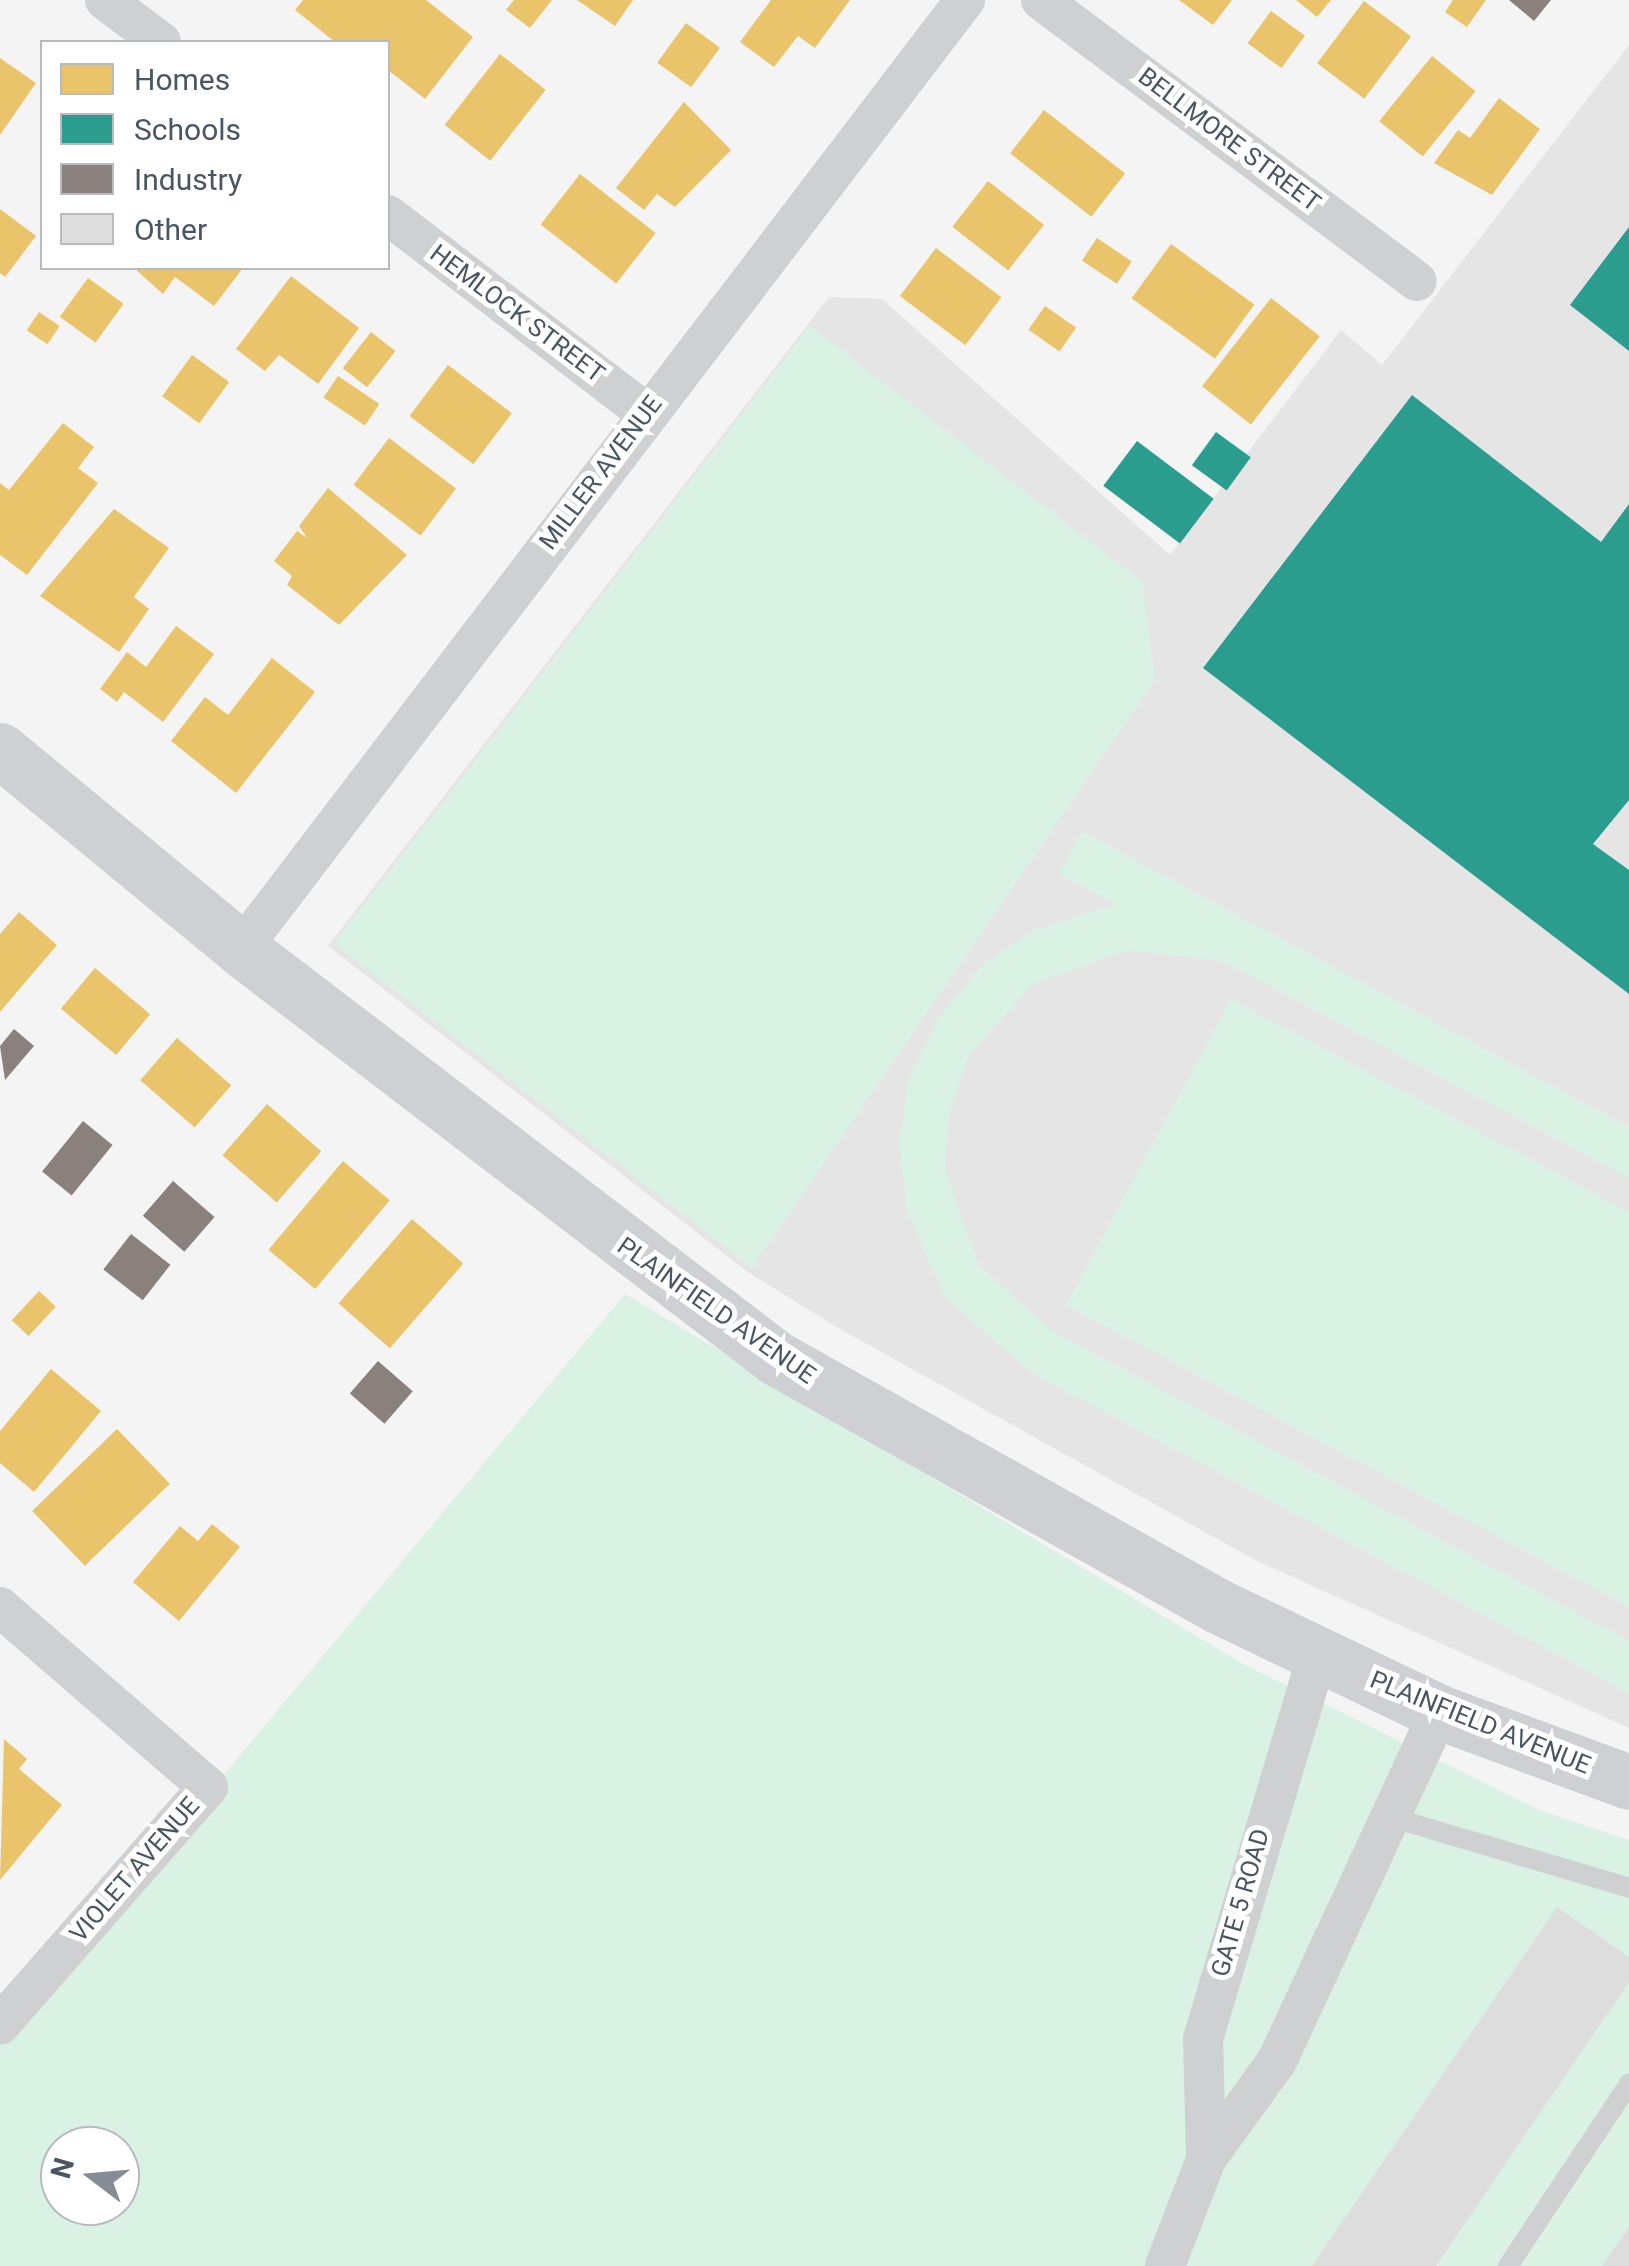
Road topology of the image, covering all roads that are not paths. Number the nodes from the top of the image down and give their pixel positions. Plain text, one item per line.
1 (105, 0) edge
2 (966, 0) edge
3 (1041, 0) edge
4 (158, 40) edge
5 (390, 218) edge
6 (1416, 280) dead end
7 (646, 413) junction
8 (0, 750) edge
9 (241, 949) junction
10 (0, 1607) edge
11 (1318, 1654) junction
12 (1438, 1712) junction
13 (1629, 1782) edge
14 (1390, 1818) junction
15 (1629, 1888) edge
16 (0, 2025) edge
17 (1629, 2084) edge
18 (1206, 2159) junction
19 (1165, 2266) edge
20 (1508, 2266) edge

1 - 4 street
2 - 7 street, MILLER AVENUE
3 - 6 street, BELLMORE STREET
5 - 7 street, HEMLOCK STREET
7 - 9 street, MILLER AVENUE
8 - 9 main road, PLAINFIELD AVENUE
9 - 11 main road, PLAINFIELD AVENUE
10 - 16 street, VIOLET AVENUE
11 - 12 main road, PLAINFIELD AVENUE
11 - 18 street, GATE 5 ROAD
12 - 13 main road, PLAINFIELD AVENUE
12 - 14 street, GATE 5 ROAD
14 - 15 lane
14 - 18 street, GATE 5 ROAD
17 - 20 lane
18 - 19 street, GATE 5 ROAD

